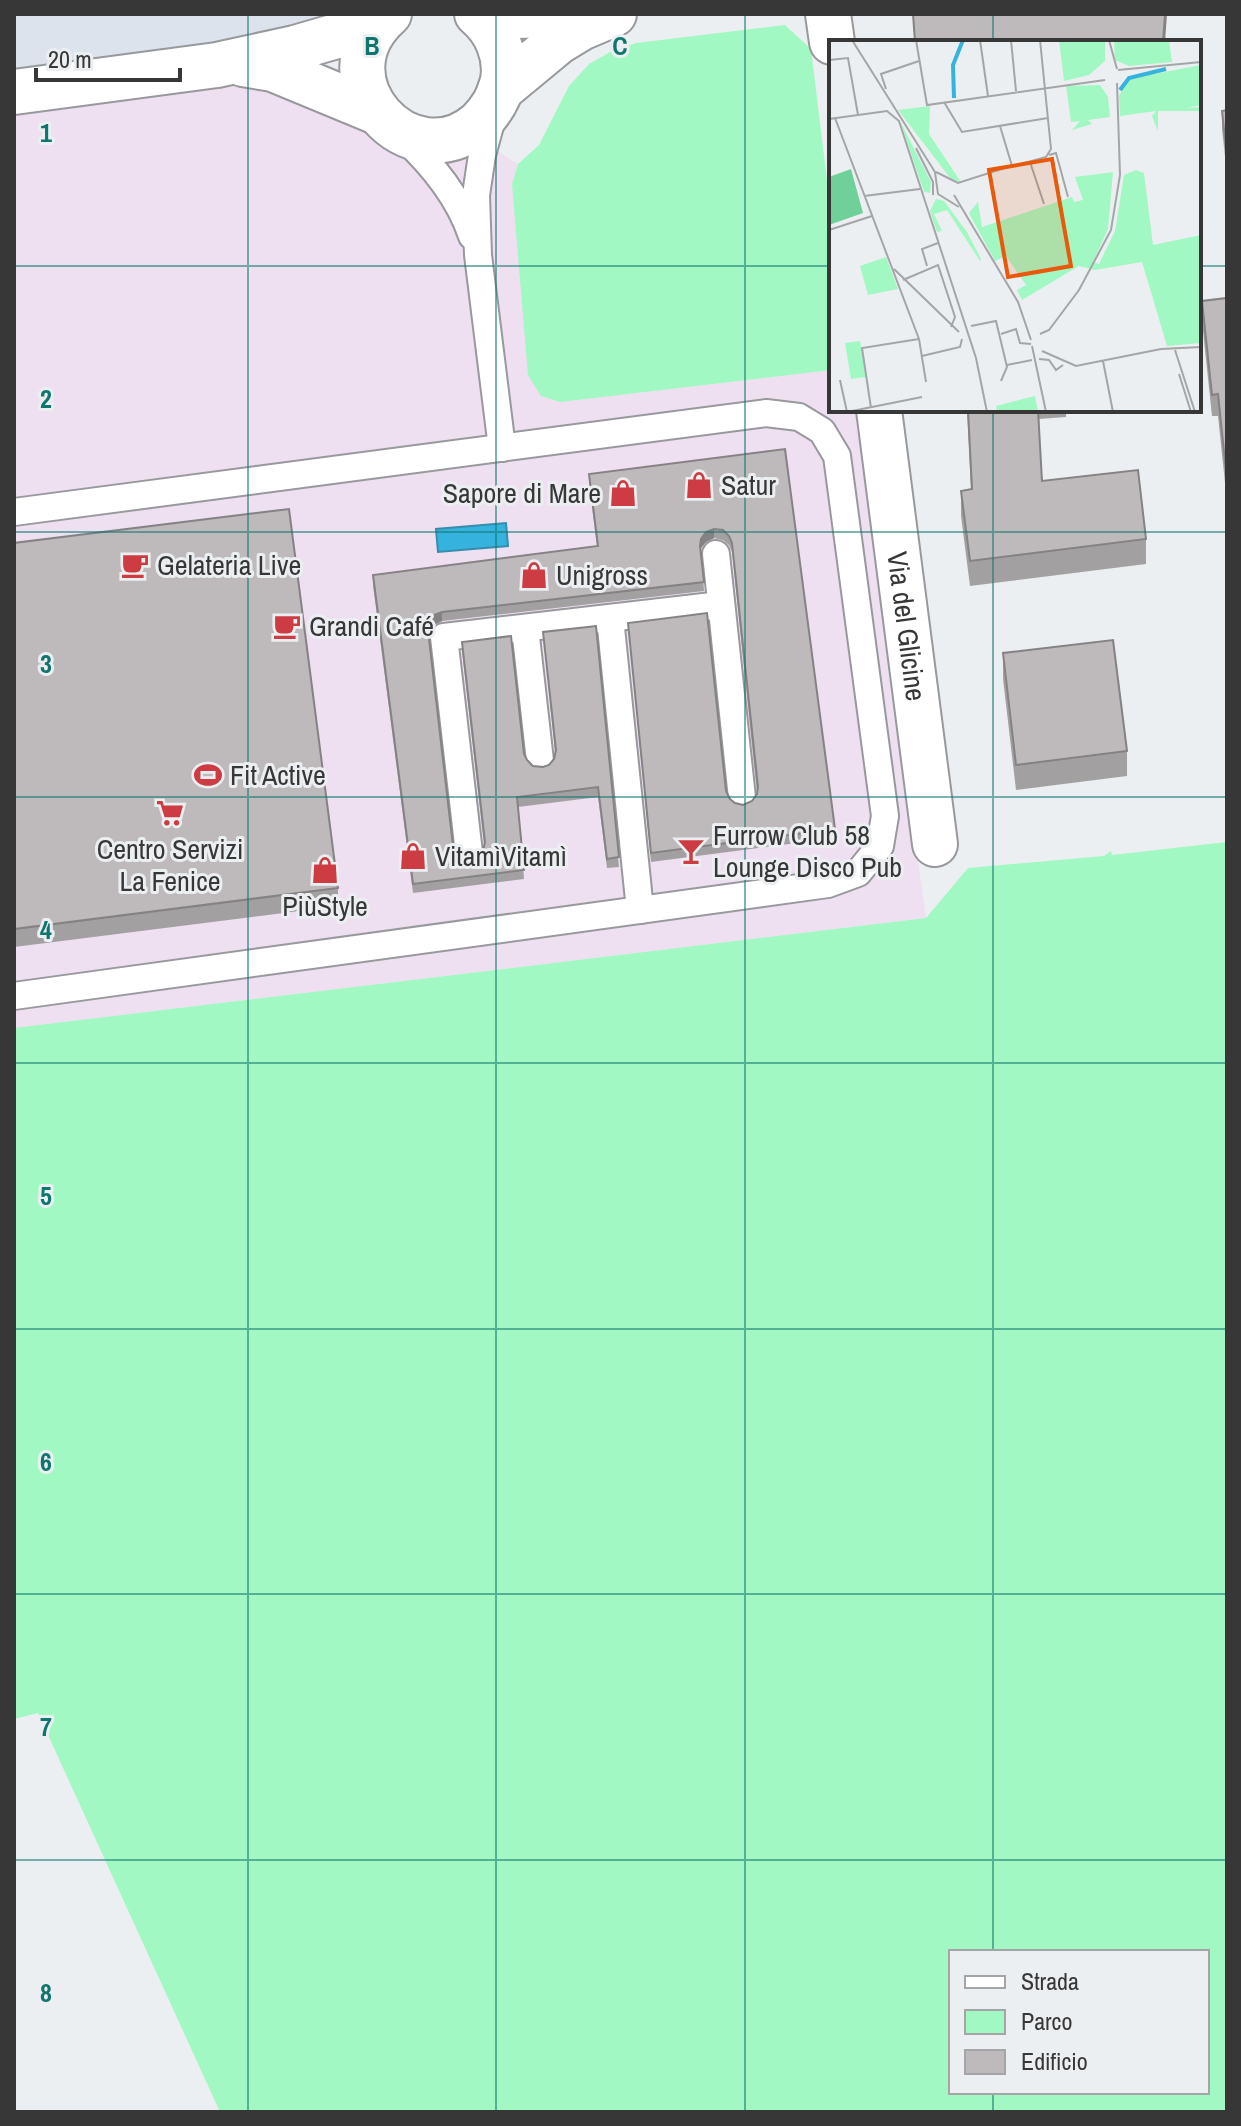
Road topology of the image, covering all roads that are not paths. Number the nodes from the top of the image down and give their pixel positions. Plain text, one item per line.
1 (587, 14) edge
2 (614, 14) edge
3 (828, 14) edge
4 (479, 16) edge
5 (384, 19) edge
6 (832, 40) edge
7 (217, 65) junction
8 (14, 92) edge
9 (498, 96) junction
10 (386, 120) junction
11 (478, 255) junction
12 (879, 412) edge
13 (502, 448) junction
14 (14, 512) edge
15 (716, 554) dead end
16 (721, 605) junction
17 (610, 618) junction
18 (525, 628) junction
19 (540, 761) dead end
20 (742, 798) dead end
21 (935, 844) dead end
22 (469, 853) dead end
23 (640, 910) junction
24 (14, 996) edge

1 - 4 street
2 - 9 street
3 - 6 street
4 - 9 street
5 - 7 street
5 - 10 street
7 - 8 street
7 - 10 street
9 - 10 street
9 - 11 lane
10 - 11 lane
11 - 13 lane
12 - 21 street, Via del Glicine
13 - 14 lane
13 - 23 lane
15 - 16 lane
16 - 17 lane
16 - 20 lane
17 - 18 lane
17 - 23 lane
18 - 19 lane
18 - 22 lane
23 - 24 lane

